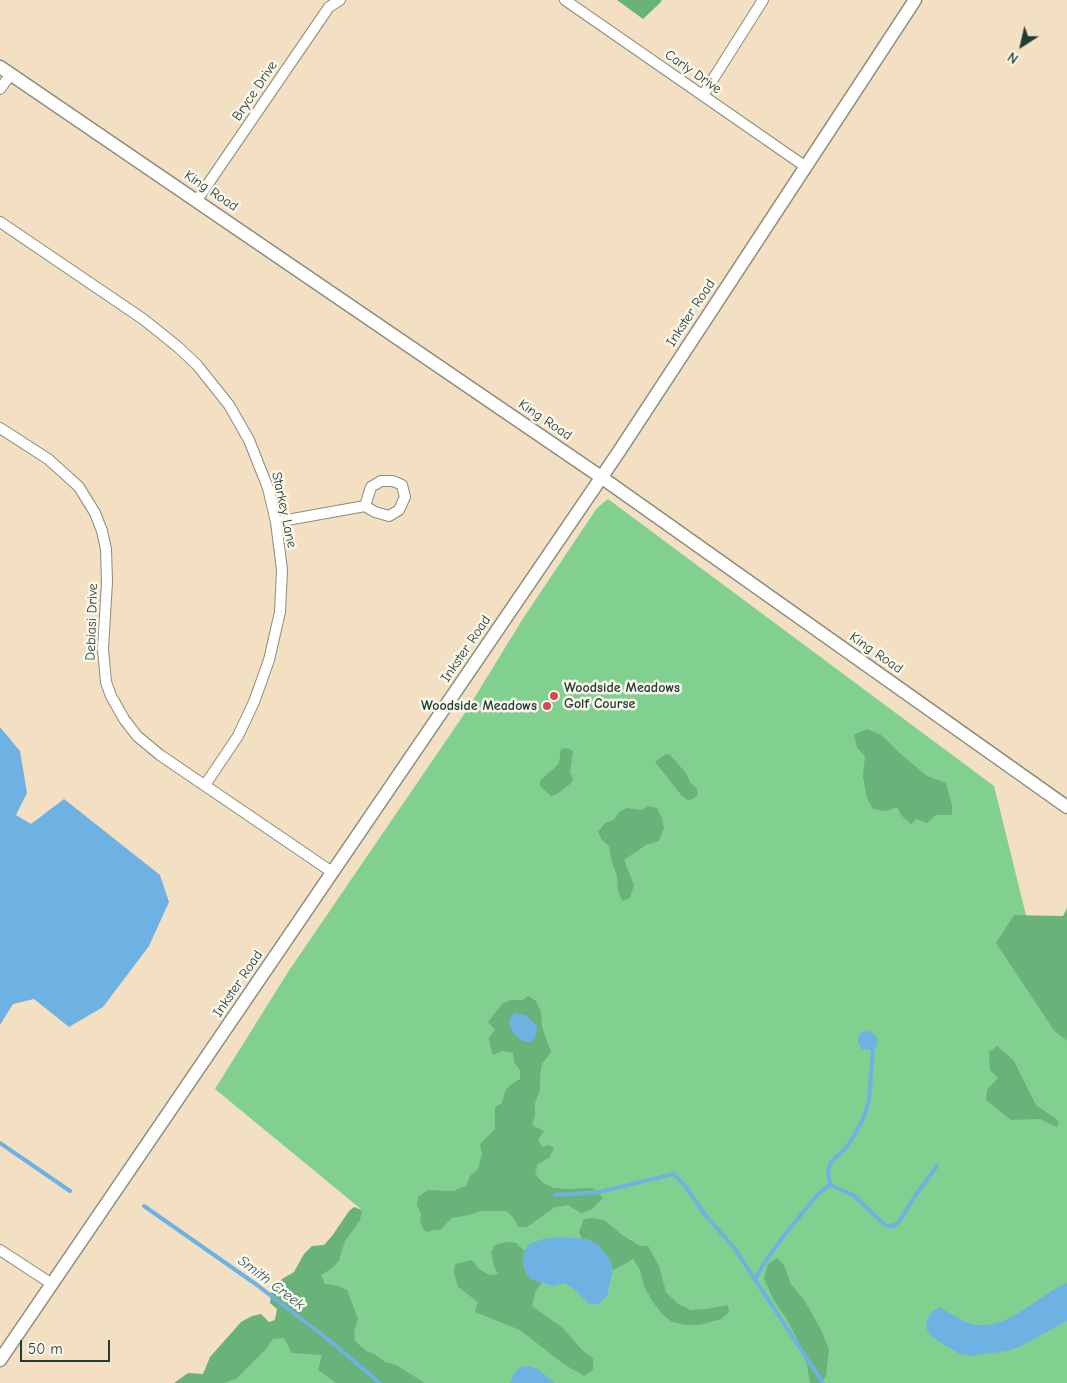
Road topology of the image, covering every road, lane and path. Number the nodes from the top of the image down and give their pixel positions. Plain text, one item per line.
1 (340, 0) edge
2 (565, 0) edge
3 (763, 0) edge
4 (915, 0) edge
5 (0, 67) edge
6 (11, 74) junction
7 (0, 90) edge
8 (702, 95) junction
9 (806, 167) junction
10 (197, 200) junction
11 (0, 222) edge
12 (0, 428) edge
13 (601, 477) junction
14 (365, 506) dead end
15 (276, 522) junction
16 (205, 785) junction
17 (1067, 807) edge
18 (332, 872) junction
19 (0, 1250) edge
20 (52, 1284) junction
21 (0, 1360) edge

1 - 10 street, Bryce Drive
2 - 8 street, Carly Drive
3 - 8 street
4 - 9 street, Inkster Road
5 - 6 street, King Road
6 - 7 street
6 - 10 street, King Road
8 - 9 street, Carly Drive
9 - 13 street, Inkster Road
10 - 13 street, King Road
11 - 15 street, Starkey Lane
12 - 16 street, Debiasi Drive
13 - 17 street, King Road
13 - 18 street, Inkster Road
14 - 15 street
15 - 16 street, Starkey Lane
16 - 18 street, Debiasi Drive
18 - 20 street, Inkster Road
19 - 20 street
20 - 21 street, Inkster Road

